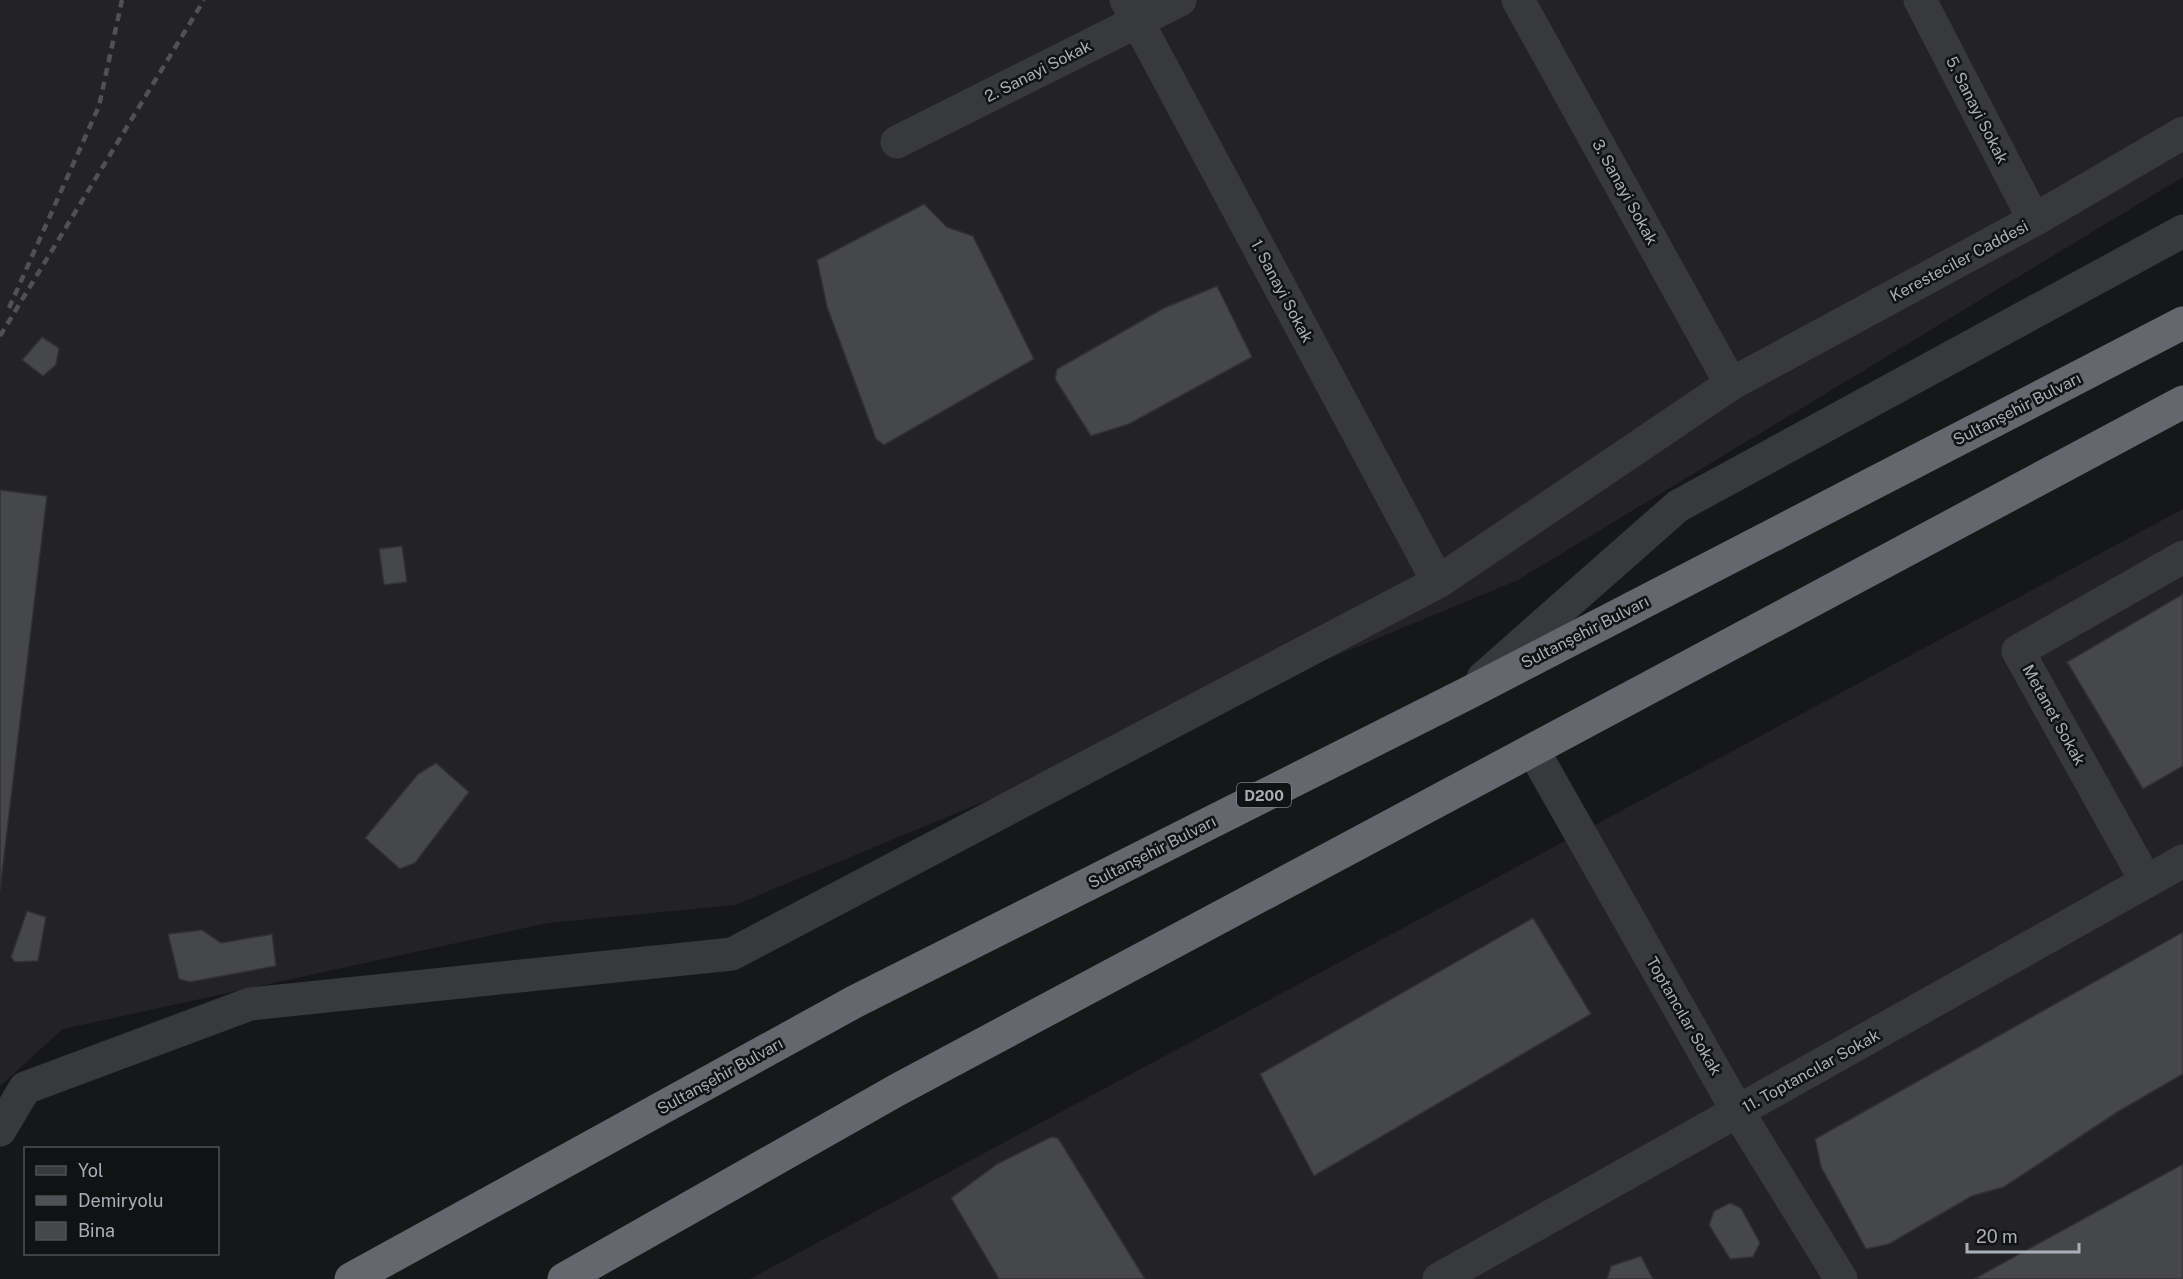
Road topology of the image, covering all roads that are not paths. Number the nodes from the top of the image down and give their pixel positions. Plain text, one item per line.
1 (1180, 0) edge
2 (1518, 0) edge
3 (1920, 0) edge
4 (1132, 11) edge
5 (2183, 133) edge
6 (897, 142) dead end
7 (2034, 220) junction
8 (2183, 231) edge
9 (2183, 323) edge
10 (1731, 384) junction
11 (2183, 402) edge
12 (2183, 557) edge
13 (1438, 582) junction
14 (1466, 694) junction
15 (1533, 750) junction
16 (2183, 861) edge
17 (2146, 881) junction
18 (1738, 1112) junction
19 (0, 1130) edge
20 (351, 1279) edge
21 (564, 1279) edge
22 (1439, 1279) edge
23 (1841, 1279) edge

1 - 4 street, 2. Sanayi Sokak
2 - 10 street, 3. Sanayi Sokak
3 - 7 street, 5. Sanayi Sokak
4 - 6 street, 2. Sanayi Sokak
4 - 13 street, 1. Sanayi Sokak
5 - 7 street, Keresteciler Caddesi
7 - 10 street, Keresteciler Caddesi
8 - 14 street
9 - 14 highway, Sultanşehir Bulvarı / D200
10 - 13 street, Keresteciler Caddesi
11 - 15 highway
12 - 17 street, Metanet Sokak
13 - 19 street, Keresteciler Caddesi
14 - 20 highway, Sultanşehir Bulvarı / D200
15 - 18 street, Toptancılar Sokak
15 - 21 highway
16 - 17 street, 11. Toptancılar Sokak
17 - 18 street, 11. Toptancılar Sokak
18 - 22 street, 11. Toptancılar Sokak
18 - 23 street, Toptancılar Sokak

